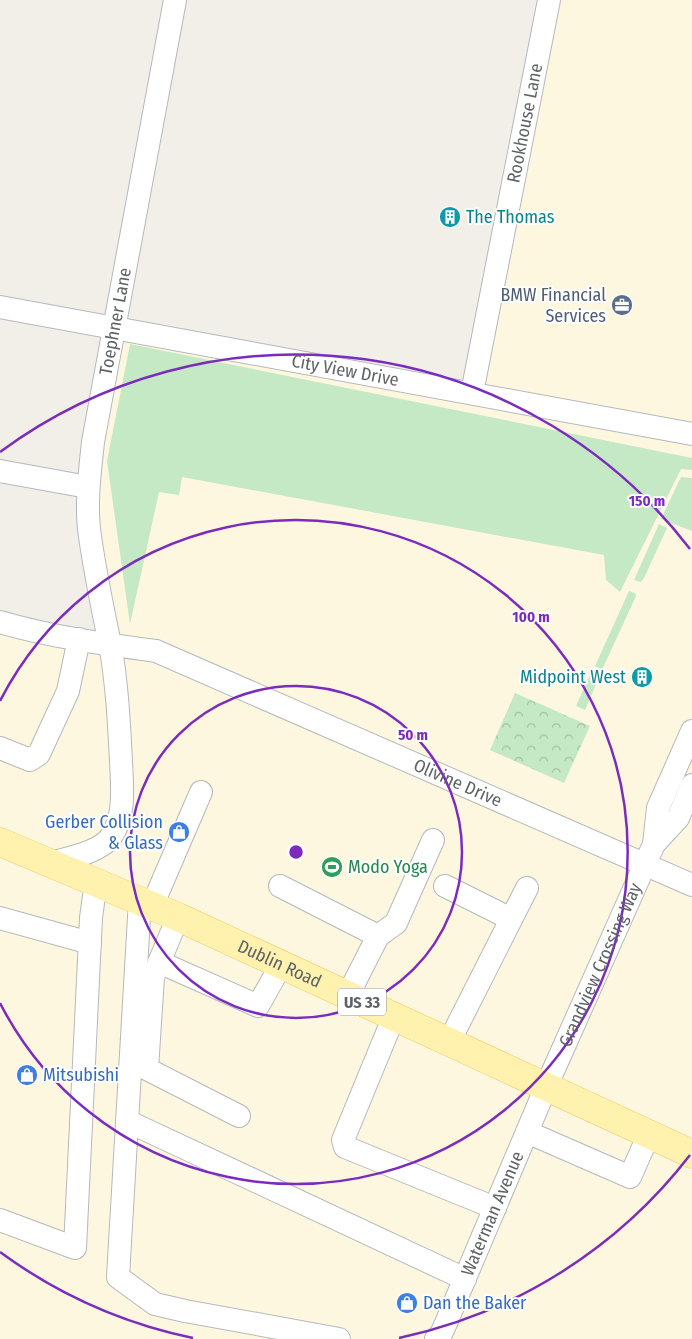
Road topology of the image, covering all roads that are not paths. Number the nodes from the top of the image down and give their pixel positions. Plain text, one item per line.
1 (175, 0) edge
2 (549, 0) edge
3 (0, 307) edge
4 (114, 328) junction
5 (472, 393) junction
6 (692, 434) edge
7 (0, 471) edge
8 (88, 487) junction
9 (0, 622) edge
10 (78, 639) junction
11 (110, 645) junction
12 (692, 731) edge
13 (0, 733) edge
14 (0, 748) edge
15 (42, 751) junction
16 (692, 785) edge
17 (202, 792) dead end
18 (433, 840) dead end
19 (0, 842) edge
20 (650, 854) junction
21 (51, 863) junction
22 (96, 881) junction
23 (692, 885) edge
24 (280, 886) dead end
25 (445, 886) dead end
26 (527, 888) dead end
27 (146, 903) junction
28 (178, 917) junction
29 (0, 918) edge
30 (511, 919) junction
31 (378, 936) junction
32 (90, 943) junction
33 (159, 962) junction
34 (281, 965) junction
35 (348, 995) junction
36 (394, 1016) junction
37 (449, 1042) junction
38 (138, 1069) junction
39 (546, 1087) junction
40 (239, 1116) dead end
41 (127, 1121) junction
42 (527, 1132) junction
43 (649, 1134) junction
44 (692, 1154) edge
45 (495, 1208) junction
46 (0, 1220) edge
47 (465, 1279) junction
48 (339, 1339) edge
49 (436, 1339) edge

1 - 4 street, Toephner Lane
2 - 5 street, Rookhouse Lane
3 - 4 street, City View Drive
4 - 5 street, City View Drive
4 - 8 street, Toephner Lane
5 - 6 street, City View Drive
7 - 8 street
8 - 11 street, Toephner Lane
9 - 10 street, Olivine Drive
10 - 11 street, Olivine Drive
10 - 15 street
11 - 20 street, Olivine Drive
11 - 21 street, Toephner Lane
12 - 20 street, Grandview Crossing Way
13 - 15 street
14 - 15 street
16 - 20 street, Grandview Crossing Way
17 - 27 street
18 - 31 street
19 - 21 main road, Dublin Road / US 33
20 - 23 street, Olivine Drive
20 - 39 street, Grandview Crossing Way
21 - 22 main road, Dublin Road / US 33
22 - 27 main road, Dublin Road / US 33
22 - 32 street
24 - 31 street
25 - 30 street
26 - 30 street
27 - 28 main road, Dublin Road / US 33
27 - 38 street
28 - 33 street
28 - 34 main road, Dublin Road / US 33
29 - 32 street
30 - 37 street
31 - 35 street
32 - 46 street
33 - 34 street
33 - 38 street
34 - 35 main road, Dublin Road / US 33
35 - 36 main road, Dublin Road / US 33
36 - 37 main road, Dublin Road / US 33
36 - 45 street
37 - 39 main road, Dublin Road / US 33
38 - 40 street
38 - 41 street
39 - 42 street, Waterman Avenue
39 - 43 main road, Dublin Road / US 33
41 - 47 street
41 - 48 street
42 - 43 street
42 - 45 street, Waterman Avenue
43 - 44 main road, Dublin Road / US 33
45 - 47 street, Waterman Avenue
47 - 49 street, Waterman Avenue

